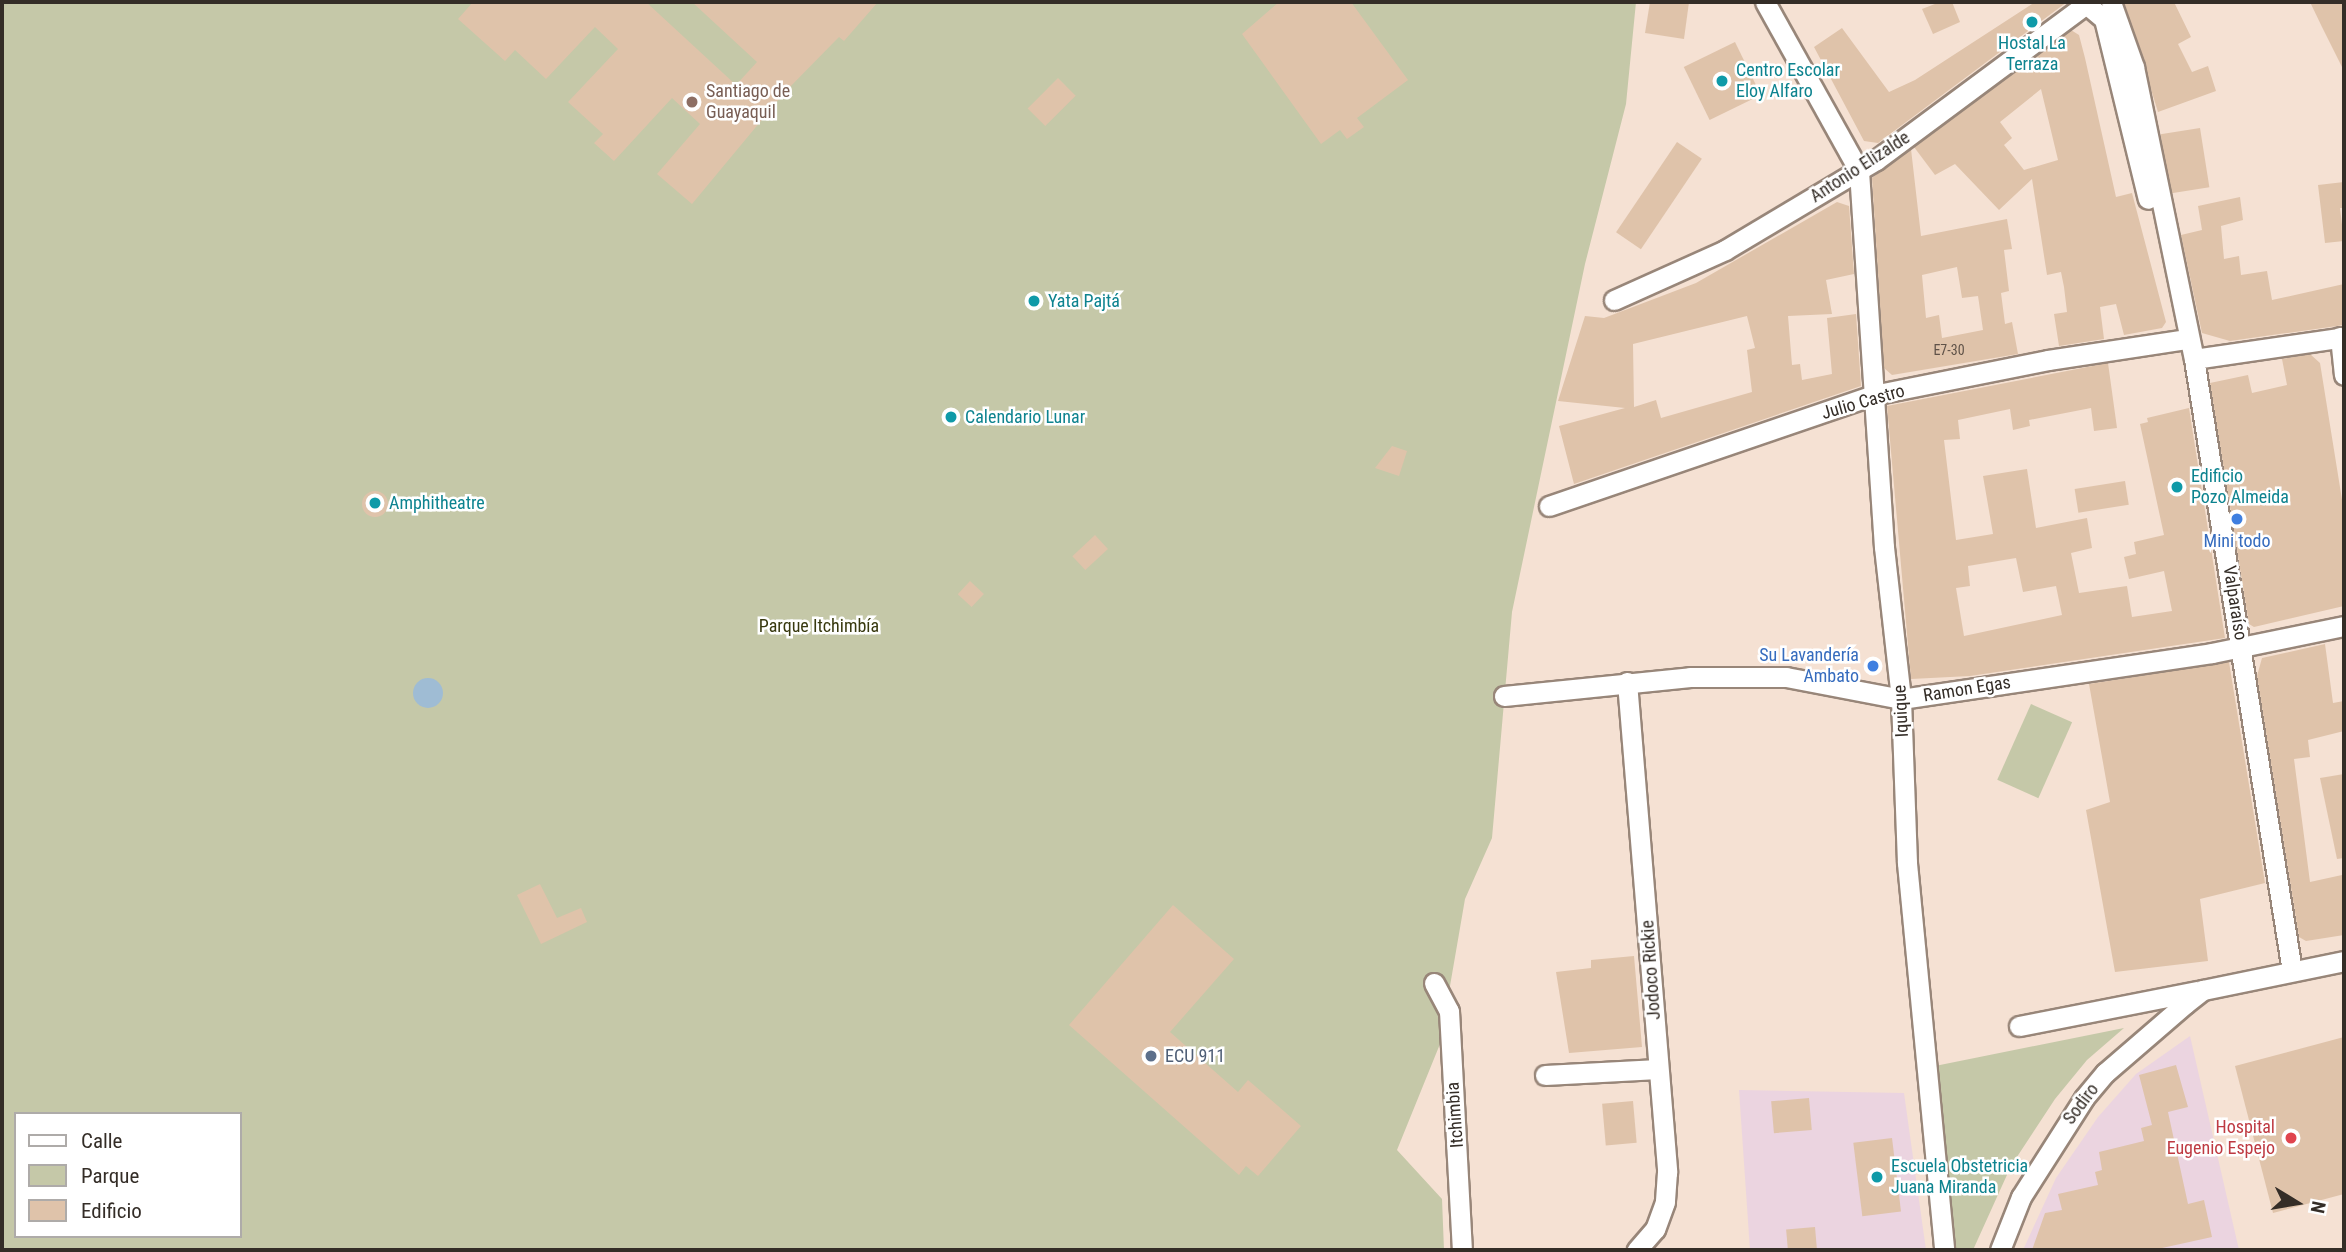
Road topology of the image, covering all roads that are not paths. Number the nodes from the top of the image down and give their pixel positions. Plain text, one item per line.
1 (1765, 2) edge
2 (2111, 2) edge
3 (2086, 4) joint
4 (1859, 171) junction
5 (2166, 238) junction
6 (1614, 300) dead end
7 (2342, 337) edge
8 (2187, 339) junction
9 (2194, 359) junction
10 (2344, 375) edge
11 (1873, 395) junction
12 (1549, 506) dead end
13 (2344, 626) edge
14 (2242, 648) junction
15 (1627, 682) junction
16 (1504, 696) dead end
17 (1901, 699) junction
18 (2344, 961) edge
19 (2292, 971) junction
20 (1434, 983) dead end
21 (2203, 990) junction
22 (2019, 1026) dead end
23 (1658, 1069) junction
24 (1545, 1075) dead end
25 (1462, 1250) edge
26 (1637, 1250) edge
27 (1944, 1250) edge
28 (2000, 1250) edge

1 - 4 street
2 - 5 street, Valparaíso
3 - 4 street, Antonio Elizalde
3 - 5 street, Valparaíso
4 - 6 street, Antonio Elizalde
4 - 11 street, Iquique
5 - 8 street, Valparaíso
7 - 9 street
7 - 10 street
8 - 9 street, Valparaíso
8 - 11 street, Julio Castro
9 - 14 street, Valparaíso
11 - 12 street, Julio Castro
11 - 17 street, Iquique
13 - 14 street, Ramon Egas
14 - 17 street, Ramon Egas
14 - 19 street, Valparaíso
15 - 16 street, Ramon Egas
15 - 17 street, Ramon Egas
15 - 23 street, Jodoco Rickie
17 - 27 street, Iquique
18 - 19 street, Sodiro
19 - 21 street, Sodiro
20 - 25 street, Itchimbia
21 - 22 street, Sodiro
21 - 28 street, Sodiro
23 - 24 street
23 - 26 street, Jodoco Rickie

